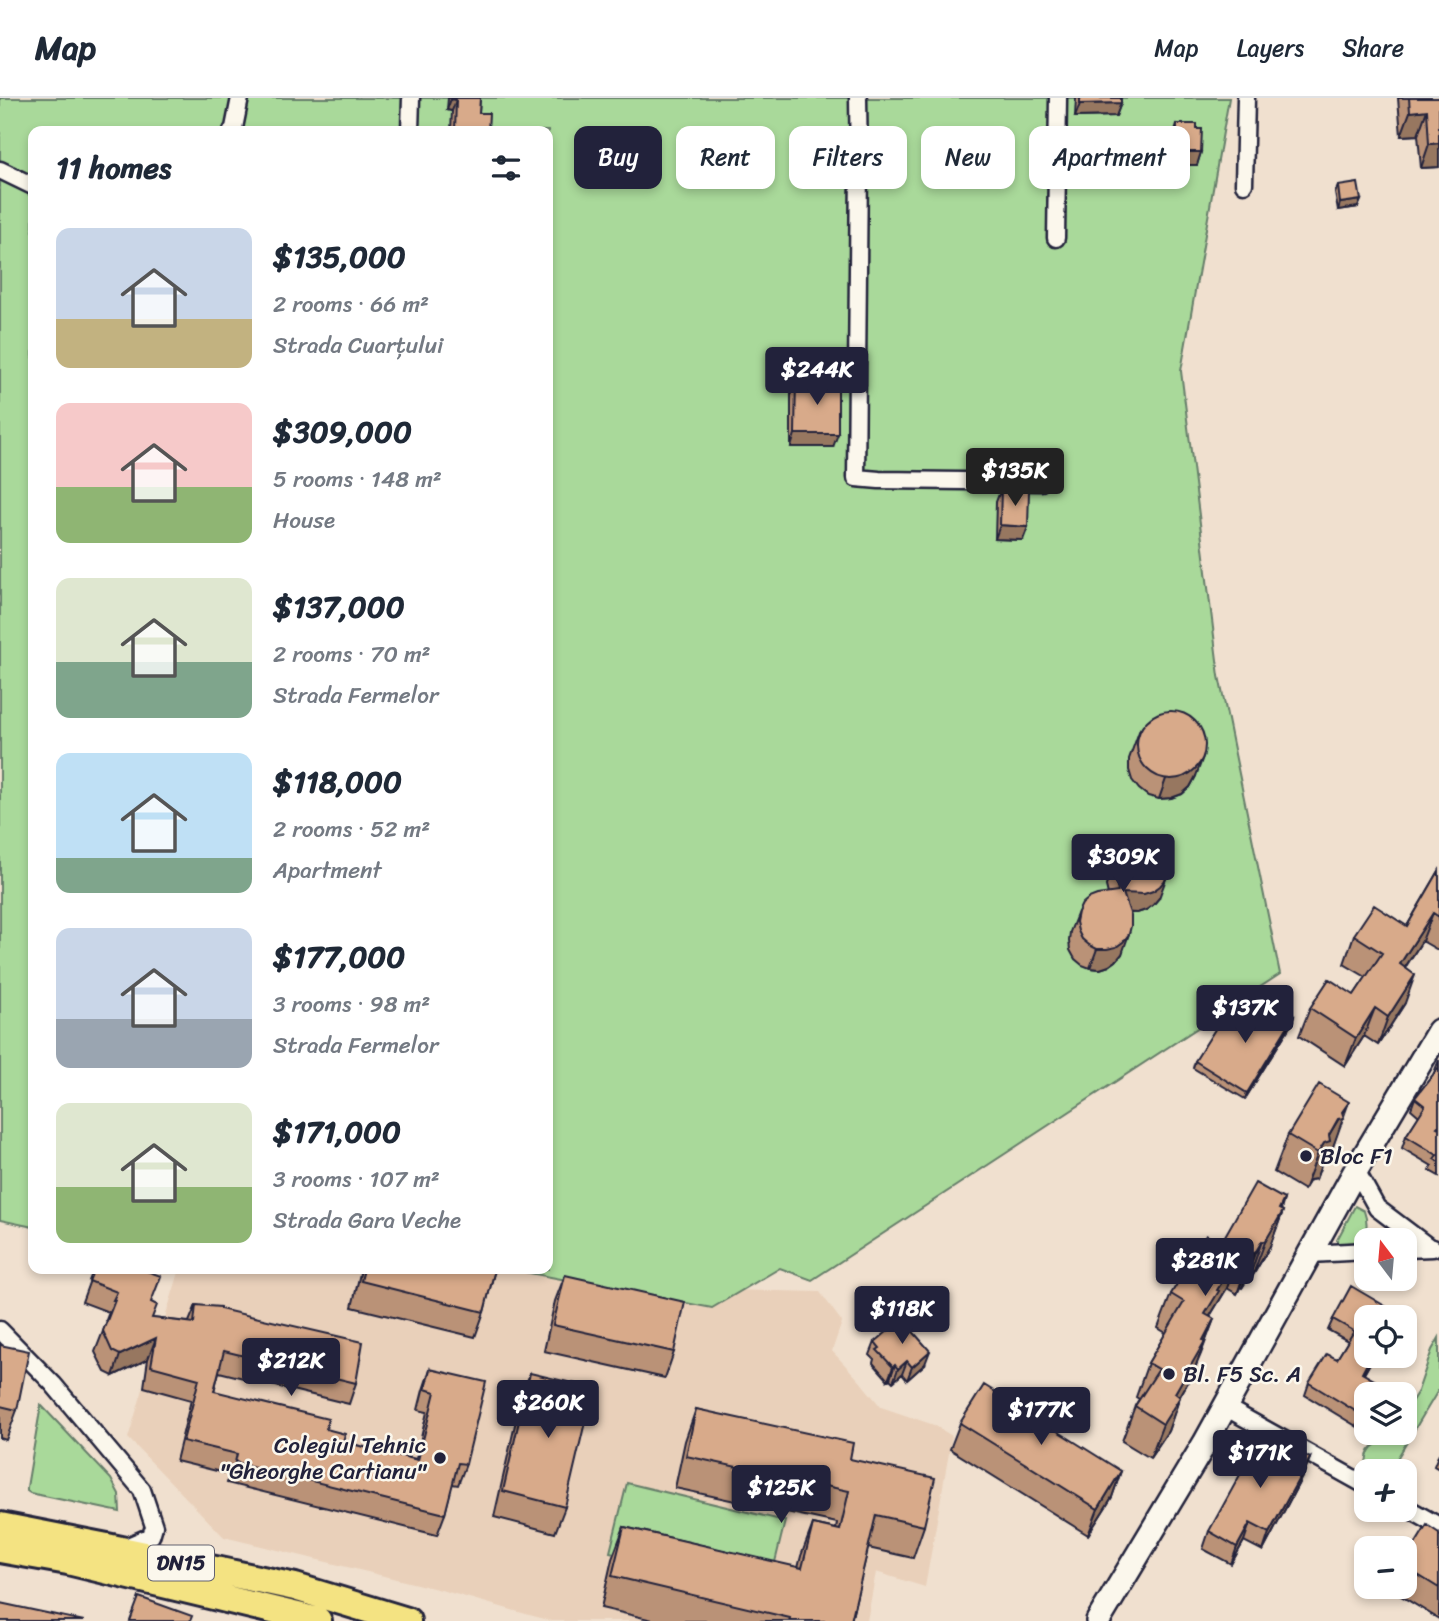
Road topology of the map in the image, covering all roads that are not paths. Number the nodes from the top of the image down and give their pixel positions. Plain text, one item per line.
1 (240, 98) edge
2 (411, 98) edge
3 (858, 98) edge
4 (1058, 98) edge
5 (1246, 98) edge
6 (234, 126) edge
7 (410, 126) edge
8 (0, 170) edge
9 (28, 184) edge
10 (1244, 184) dead end
11 (1056, 239) dead end
12 (1041, 482) dead end
13 (1439, 1031) edge
14 (1356, 1170) junction
15 (1434, 1248) edge
16 (1354, 1252) edge
17 (1310, 1254) junction
18 (0, 1331) edge
19 (1225, 1407) junction
20 (1354, 1479) edge
21 (1417, 1514) edge
22 (0, 1526) edge
23 (1439, 1526) edge
24 (0, 1549) edge
25 (120, 1549) junction
26 (318, 1621) edge
27 (407, 1621) edge
28 (1098, 1621) edge

1 - 6 street
2 - 7 street
3 - 12 street
4 - 11 street
5 - 10 street
8 - 9 street
13 - 14 street
14 - 15 street
14 - 17 street
16 - 17 street
17 - 19 street
18 - 25 street
19 - 20 street
19 - 28 street
21 - 23 street
22 - 25 main road, DN15
24 - 26 main road, DN15
25 - 27 main road, DN15

